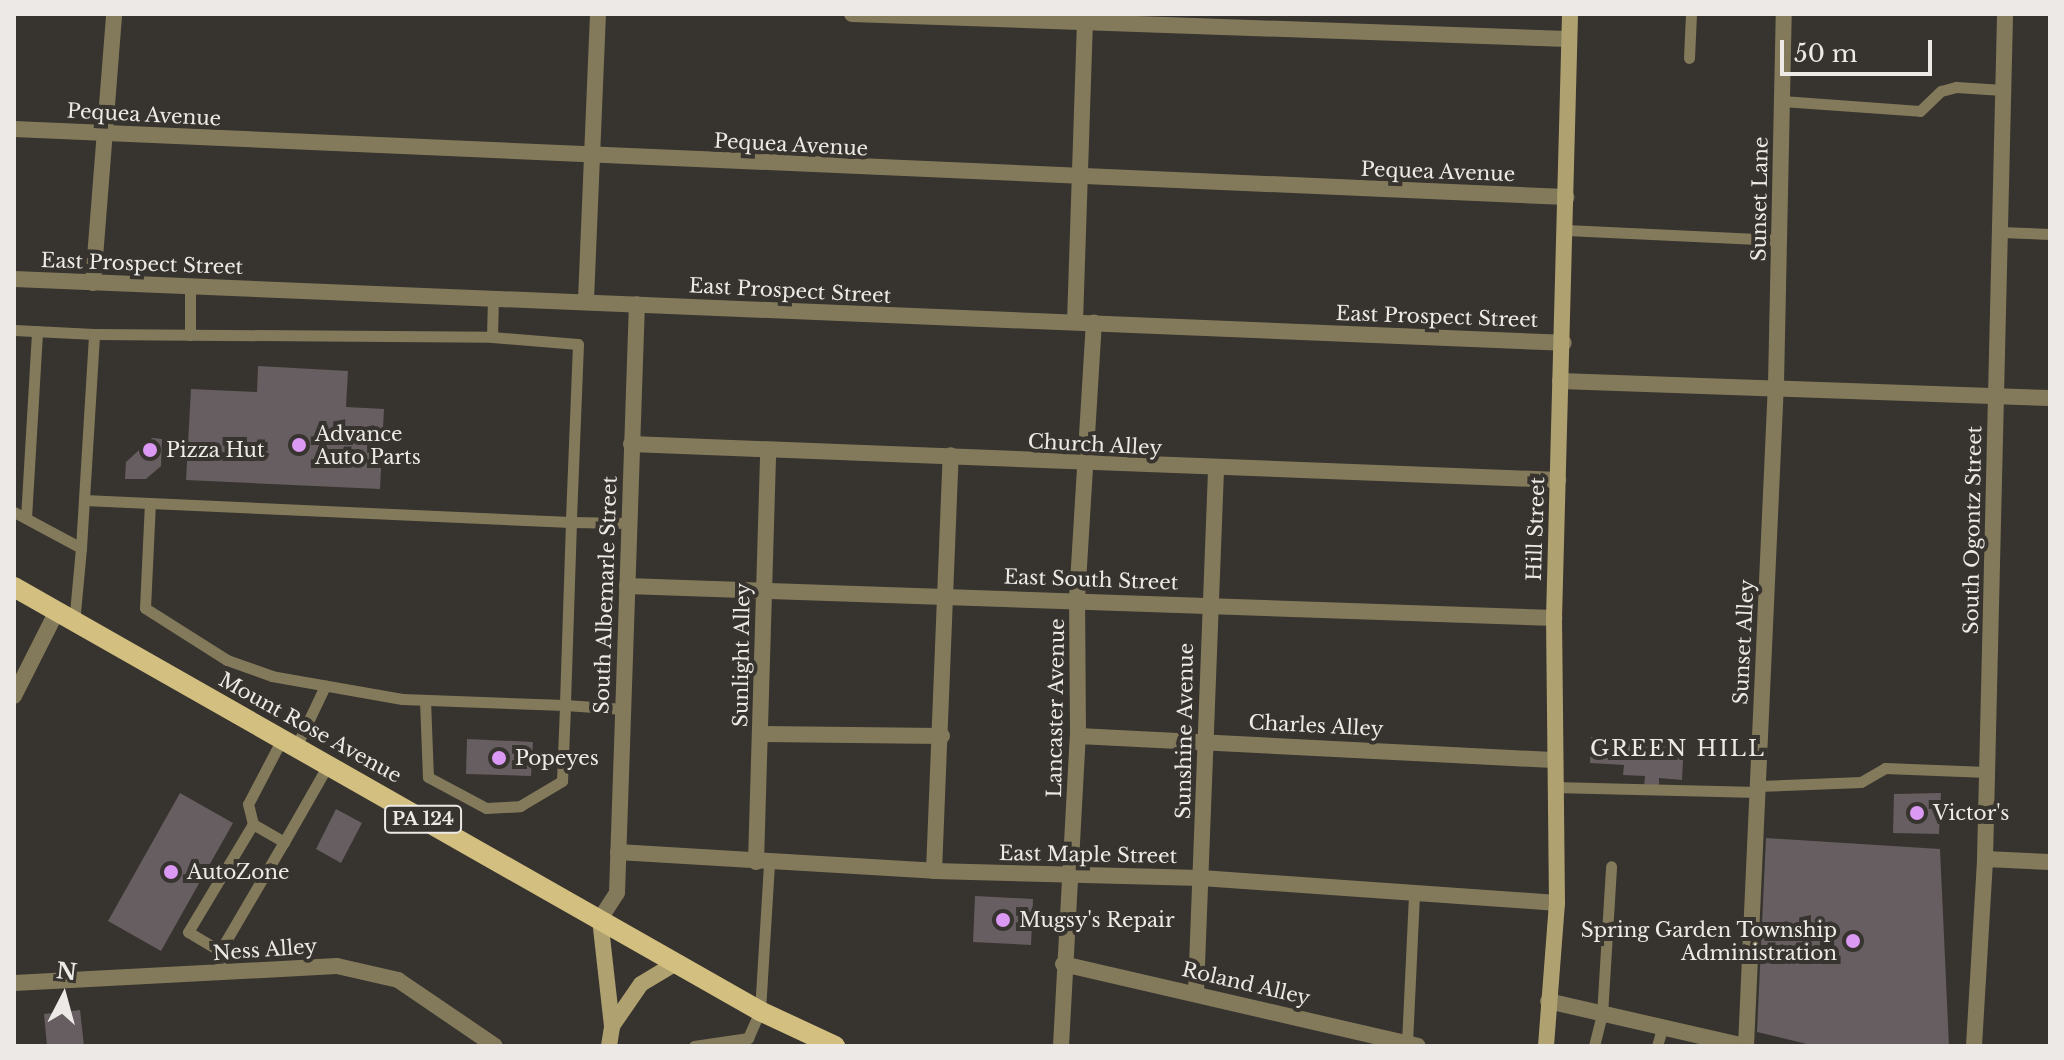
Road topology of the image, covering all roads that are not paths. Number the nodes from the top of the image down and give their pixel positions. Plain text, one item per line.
1 (114, 14) edge
2 (598, 14) edge
3 (852, 14) edge
4 (1570, 14) edge
5 (1691, 14) edge
6 (1784, 14) edge
7 (2005, 14) edge
8 (1085, 25) junction
9 (1568, 39) junction
10 (1689, 58) dead end
11 (2003, 90) junction
12 (1782, 101) junction
13 (14, 129) edge
14 (107, 133) junction
15 (596, 156) junction
16 (1081, 179) junction
17 (1567, 197) junction
18 (1566, 230) junction
19 (2000, 232) junction
20 (2050, 234) edge
21 (1779, 240) junction
22 (14, 279) edge
23 (93, 283) junction
24 (190, 286) junction
25 (493, 297) junction
26 (586, 300) junction
27 (637, 304) junction
28 (1075, 322) junction
29 (1094, 323) junction
30 (14, 330) edge
31 (37, 331) junction
32 (94, 334) junction
33 (190, 335) junction
34 (492, 337) junction
35 (1564, 343) junction
36 (1560, 381) junction
37 (1776, 384) junction
38 (1996, 396) junction
39 (2050, 398) edge
40 (631, 444) junction
41 (768, 450) junction
42 (951, 455) junction
43 (1088, 465) junction
44 (1216, 471) junction
45 (1558, 480) junction
46 (84, 500) junction
47 (150, 503) junction
48 (14, 512) edge
49 (26, 518) junction
50 (571, 522) junction
51 (629, 523) junction
52 (81, 548) junction
53 (627, 586) junction
54 (14, 587) edge
55 (763, 588) junction
56 (945, 595) junction
57 (1077, 599) junction
58 (1208, 605) junction
59 (65, 618) junction
60 (1554, 618) junction
61 (325, 686) junction
62 (14, 696) edge
63 (425, 700) junction
64 (565, 705) junction
65 (623, 709) junction
66 (760, 734) junction
67 (942, 736) junction
68 (1078, 736) junction
69 (1205, 740) junction
70 (289, 743) junction
71 (1552, 760) junction
72 (328, 765) junction
73 (1987, 772) junction
74 (1553, 787) junction
75 (1758, 789) junction
76 (253, 824) junction
77 (284, 842) junction
78 (618, 852) junction
79 (1985, 859) junction
80 (762, 862) junction
81 (2050, 862) edge
82 (1611, 866) dead end
83 (934, 871) junction
84 (1072, 876) junction
85 (1201, 878) junction
86 (1414, 893) junction
87 (1557, 903) junction
88 (600, 919) junction
89 (220, 951) junction
90 (676, 963) junction
91 (1063, 964) junction
92 (221, 974) junction
93 (14, 983) edge
94 (1196, 991) junction
95 (1548, 1001) junction
96 (760, 1011) junction
97 (1602, 1015) junction
98 (612, 1026) junction
99 (1662, 1028) junction
100 (1412, 1044) edge
101 (495, 1046) edge
102 (609, 1046) edge
103 (694, 1046) edge
104 (835, 1046) edge
105 (1061, 1046) edge
106 (1546, 1046) edge
107 (1594, 1046) edge
108 (1657, 1046) edge
109 (1746, 1046) edge
110 (1974, 1046) edge

1 - 14 street
2 - 15 street
3 - 8 street
4 - 9 main road, Hill Street
5 - 10 lane
6 - 12 street, Sunset Lane
7 - 11 street, South Ogontz Street
8 - 9 street
8 - 16 street
9 - 17 main road, Hill Street
11 - 12 lane
11 - 19 street, South Ogontz Street
12 - 21 street, Sunset Lane
13 - 14 street, Pequea Avenue
14 - 15 street, Pequea Avenue
14 - 23 street
15 - 16 street, Pequea Avenue
15 - 26 street
16 - 17 street, Pequea Avenue
16 - 28 street
17 - 18 main road, Hill Street
18 - 21 lane
18 - 35 main road, Hill Street
19 - 20 lane
19 - 38 street, South Ogontz Street
21 - 37 street, Sunset Lane
22 - 23 street, East Prospect Street
23 - 24 street, East Prospect Street
24 - 25 street, East Prospect Street
24 - 33 lane
25 - 26 street, East Prospect Street
25 - 34 lane
26 - 27 street, East Prospect Street
27 - 28 street, East Prospect Street
27 - 40 street, South Albemarle Street
28 - 29 street, East Prospect Street
29 - 35 street, East Prospect Street
29 - 43 street, Lancaster Avenue
30 - 31 lane
31 - 32 lane
31 - 49 lane
32 - 33 lane
32 - 46 lane
33 - 34 lane
34 - 50 lane
35 - 36 main road, Hill Street
36 - 37 street
36 - 45 main road, Hill Street
37 - 38 street
37 - 75 street, Sunset Alley
38 - 39 street
38 - 73 street, South Ogontz Street
40 - 41 street, Church Alley
40 - 51 street, South Albemarle Street
41 - 42 street, Church Alley
41 - 55 street, Sunlight Alley
42 - 43 street, Church Alley
42 - 56 street
43 - 44 street, Church Alley
43 - 57 street, Lancaster Avenue
44 - 45 street, Church Alley
44 - 58 street, Sunshine Avenue
45 - 60 main road, Hill Street
46 - 47 lane
46 - 52 lane
47 - 50 lane
47 - 61 lane
48 - 49 lane
49 - 52 lane
50 - 51 lane
50 - 64 lane
51 - 53 street, South Albemarle Street
52 - 59 lane
53 - 55 street, East South Street
53 - 65 street, South Albemarle Street
54 - 59 main road, Mount Rose Avenue / PA 124
55 - 56 street, East South Street
55 - 66 street, Sunlight Alley
56 - 57 street, East South Street
56 - 67 street
57 - 58 street, East South Street
57 - 68 street, Lancaster Avenue
58 - 60 street, East South Street
58 - 69 street, Sunshine Avenue
59 - 62 street
59 - 70 main road, Mount Rose Avenue / PA 124
60 - 71 main road, Hill Street
61 - 63 lane
61 - 70 lane
63 - 64 lane
63 - 64 lane
64 - 65 lane
65 - 78 street, South Albemarle Street
66 - 67 street
66 - 80 street, Sunlight Alley
67 - 83 street
68 - 69 street, Charles Alley
68 - 84 street, Lancaster Avenue
69 - 71 street, Charles Alley
69 - 85 street, Sunshine Avenue
70 - 72 main road, Mount Rose Avenue / PA 124
70 - 76 lane
71 - 74 main road, Hill Street
72 - 77 lane
72 - 88 main road, Mount Rose Avenue / PA 124
73 - 75 lane
73 - 79 street, South Ogontz Street
74 - 75 lane
74 - 87 main road, Hill Street
75 - 109 street, Sunset Alley
76 - 77 lane
76 - 89 lane
77 - 89 lane
78 - 80 street, East Maple Street
78 - 88 street, South Albemarle Street
79 - 81 street
79 - 110 street, South Ogontz Street
80 - 83 street, East Maple Street
80 - 96 lane
82 - 97 lane
83 - 84 street, East Maple Street
84 - 85 street, East Maple Street
84 - 91 street, Lancaster Avenue
85 - 86 street, East Maple Street
85 - 94 street, Sunshine Avenue
86 - 87 street, East Maple Street
86 - 100 lane
87 - 95 main road, Hill Street
88 - 90 main road, Mount Rose Avenue / PA 124
88 - 98 main road
89 - 92 lane
90 - 96 main road, Mount Rose Avenue / PA 124
90 - 98 main road
91 - 94 street, Roland Alley
91 - 105 street, Lancaster Avenue
92 - 93 street, Ness Alley
92 - 101 street, Ness Alley
94 - 100 street, Roland Alley
95 - 97 street
95 - 106 main road, Hill Street
96 - 103 lane
96 - 104 main road, Mount Rose Avenue / PA 124
97 - 99 street
97 - 107 lane
98 - 102 main road
99 - 108 lane
99 - 109 street

